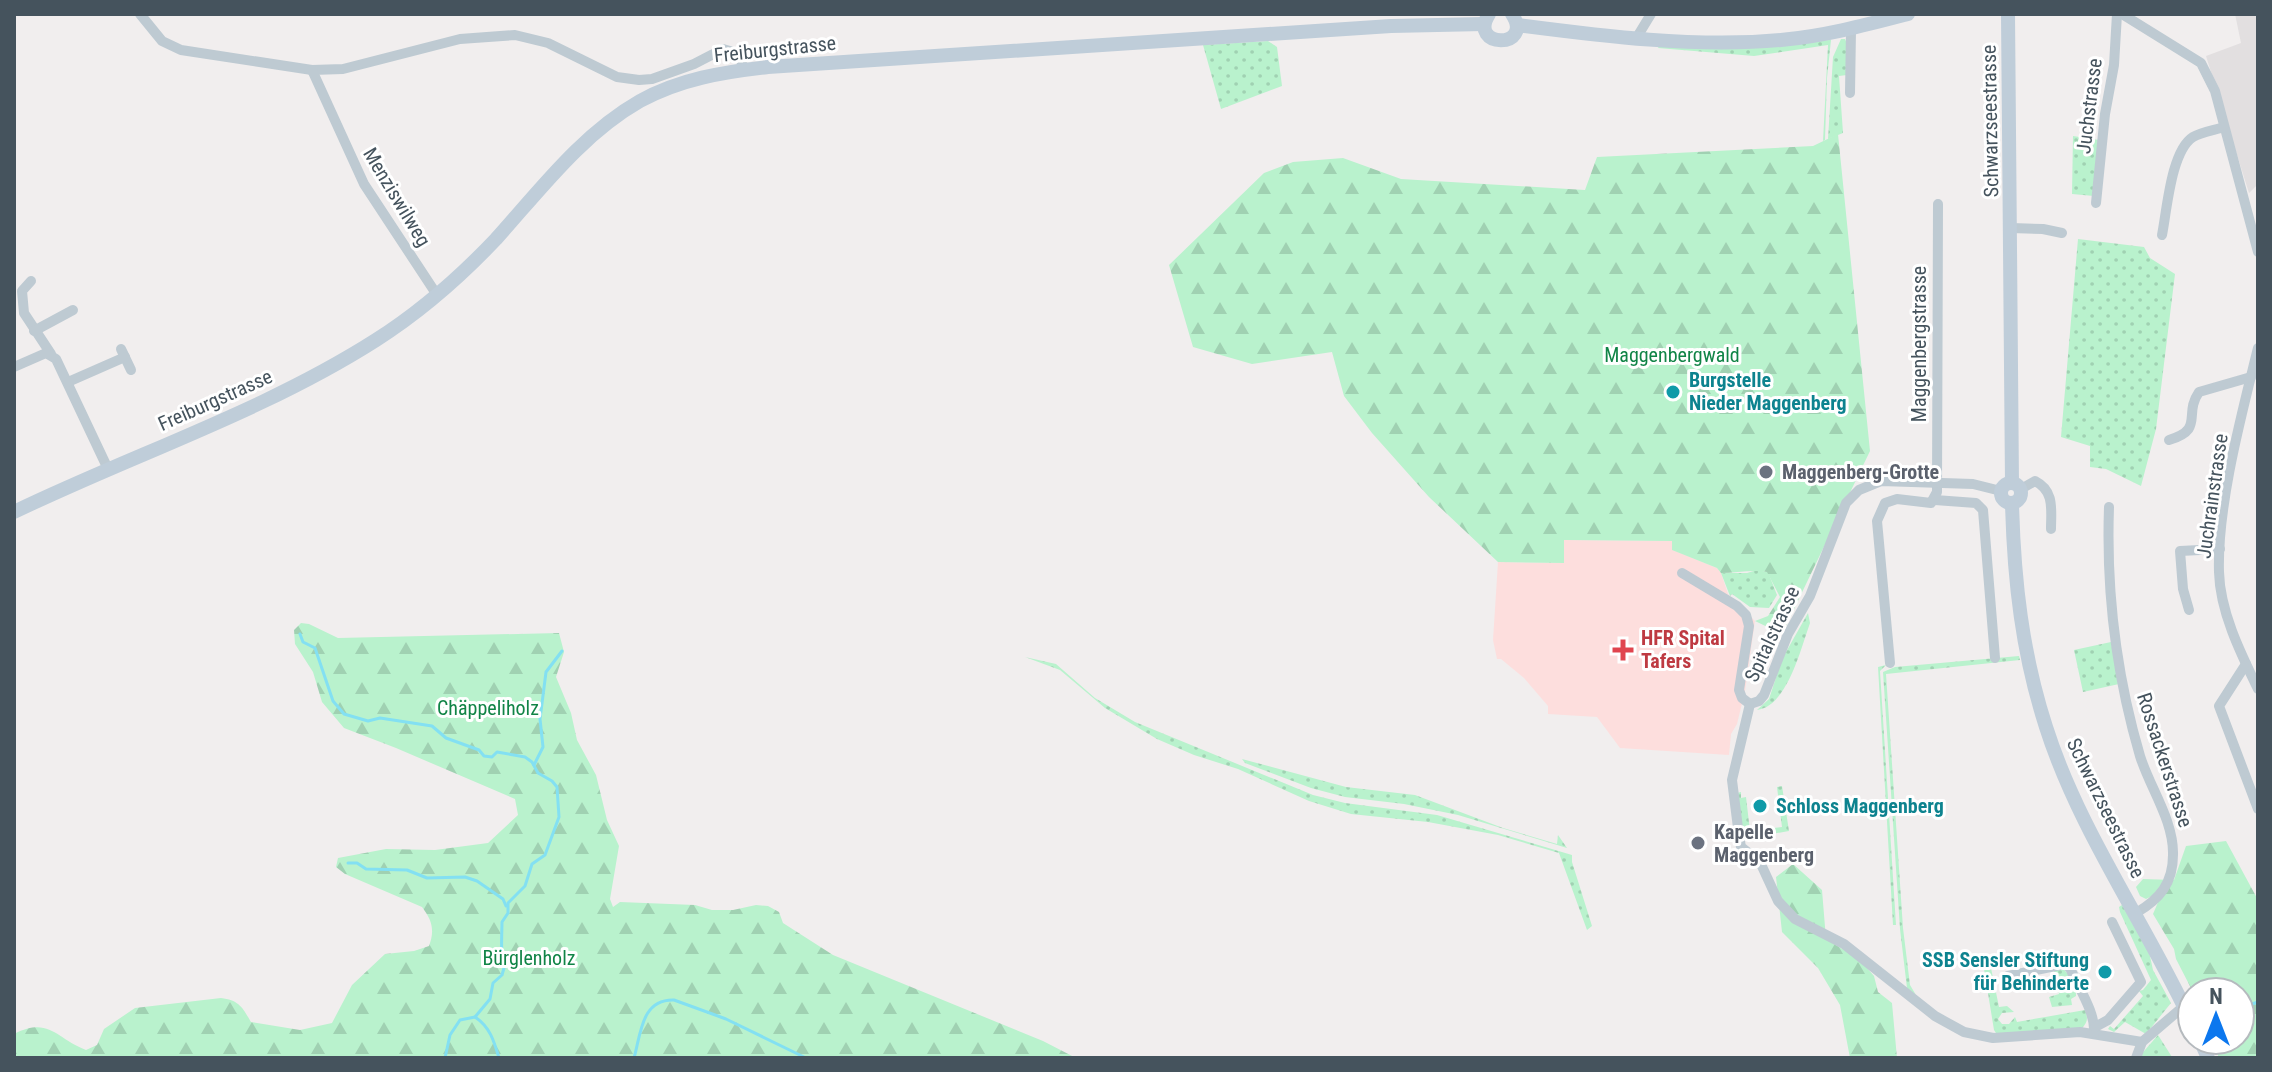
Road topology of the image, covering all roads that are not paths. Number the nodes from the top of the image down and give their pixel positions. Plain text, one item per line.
1 (140, 14) edge
2 (1651, 14) edge
3 (1908, 14) edge
4 (2008, 14) edge
5 (2120, 14) edge
6 (1487, 19) edge
7 (1514, 20) edge
8 (1364, 21) edge
9 (1851, 30) junction
10 (1637, 37) junction
11 (312, 70) junction
12 (743, 70) junction
13 (1850, 93) dead end
14 (2224, 127) junction
15 (2096, 203) dead end
16 (1938, 204) dead end
17 (2011, 228) junction
18 (2062, 233) dead end
19 (2162, 235) dead end
20 (2258, 252) edge
21 (31, 281) dead end
22 (437, 295) junction
23 (73, 310) dead end
24 (34, 331) junction
25 (2258, 348) edge
26 (51, 354) junction
27 (14, 367) edge
28 (131, 370) dead end
29 (2251, 377) junction
30 (68, 382) junction
31 (2169, 440) dead end
32 (108, 469) junction
33 (1937, 483) junction
34 (2011, 487) junction
35 (1935, 500) junction
36 (2109, 507) dead end
37 (14, 512) edge
38 (2051, 529) dead end
39 (2220, 549) junction
40 (1682, 573) dead end
41 (2189, 610) dead end
42 (1995, 658) dead end
43 (1890, 663) dead end
44 (2246, 664) junction
45 (2258, 689) edge
46 (1750, 704) junction
47 (2258, 809) edge
48 (2136, 913) junction
49 (2112, 922) dead end
50 (2008, 976) dead end
51 (2176, 990) edge
52 (2176, 1013) edge
53 (2094, 1030) junction
54 (2142, 1042) junction
55 (2136, 1058) edge

1 - 11 street
2 - 10 street
3 - 9 main road, Freiburgstrasse
4 - 17 main road, Schwarzseestrasse
5 - 14 street, Juchstrasse
5 - 15 street, Juchstrasse
6 - 7 main road, Freiburgstrasse
6 - 8 main road, Freiburgstrasse
7 - 10 main road, Freiburgstrasse
8 - 12 main road, Freiburgstrasse
9 - 10 main road, Freiburgstrasse
9 - 13 street
11 - 12 street
11 - 22 street, Menziswilweg
12 - 22 main road, Freiburgstrasse
14 - 19 street
14 - 20 street, Juchstrasse
16 - 33 street, Maggenbergstrasse
17 - 18 street
17 - 34 main road, Schwarzseestrasse
21 - 24 street
22 - 32 main road, Freiburgstrasse
23 - 24 street
24 - 26 street
25 - 29 street, Juchrainstrasse
26 - 27 street
26 - 30 street
28 - 30 street
29 - 31 street, Juchrainstrasse
29 - 39 street, Juchrainstrasse
30 - 32 street
32 - 37 main road, Freiburgstrasse
33 - 34 street, Spitalstrasse
33 - 35 street, Maggenbergstrasse
33 - 46 street, Spitalstrasse
34 - 38 street
34 - 48 main road, Schwarzseestrasse
35 - 42 street
35 - 43 street
36 - 48 street, Rossackerstrasse
39 - 41 street
39 - 44 street, Juchrainstrasse
40 - 46 street
44 - 45 street, Juchrainstrasse
44 - 47 street
46 - 53 street, Spitalstrasse
48 - 51 main road, Schwarzseestrasse
49 - 53 street
50 - 53 street
52 - 54 street
53 - 54 street, Spitalstrasse
54 - 55 street

